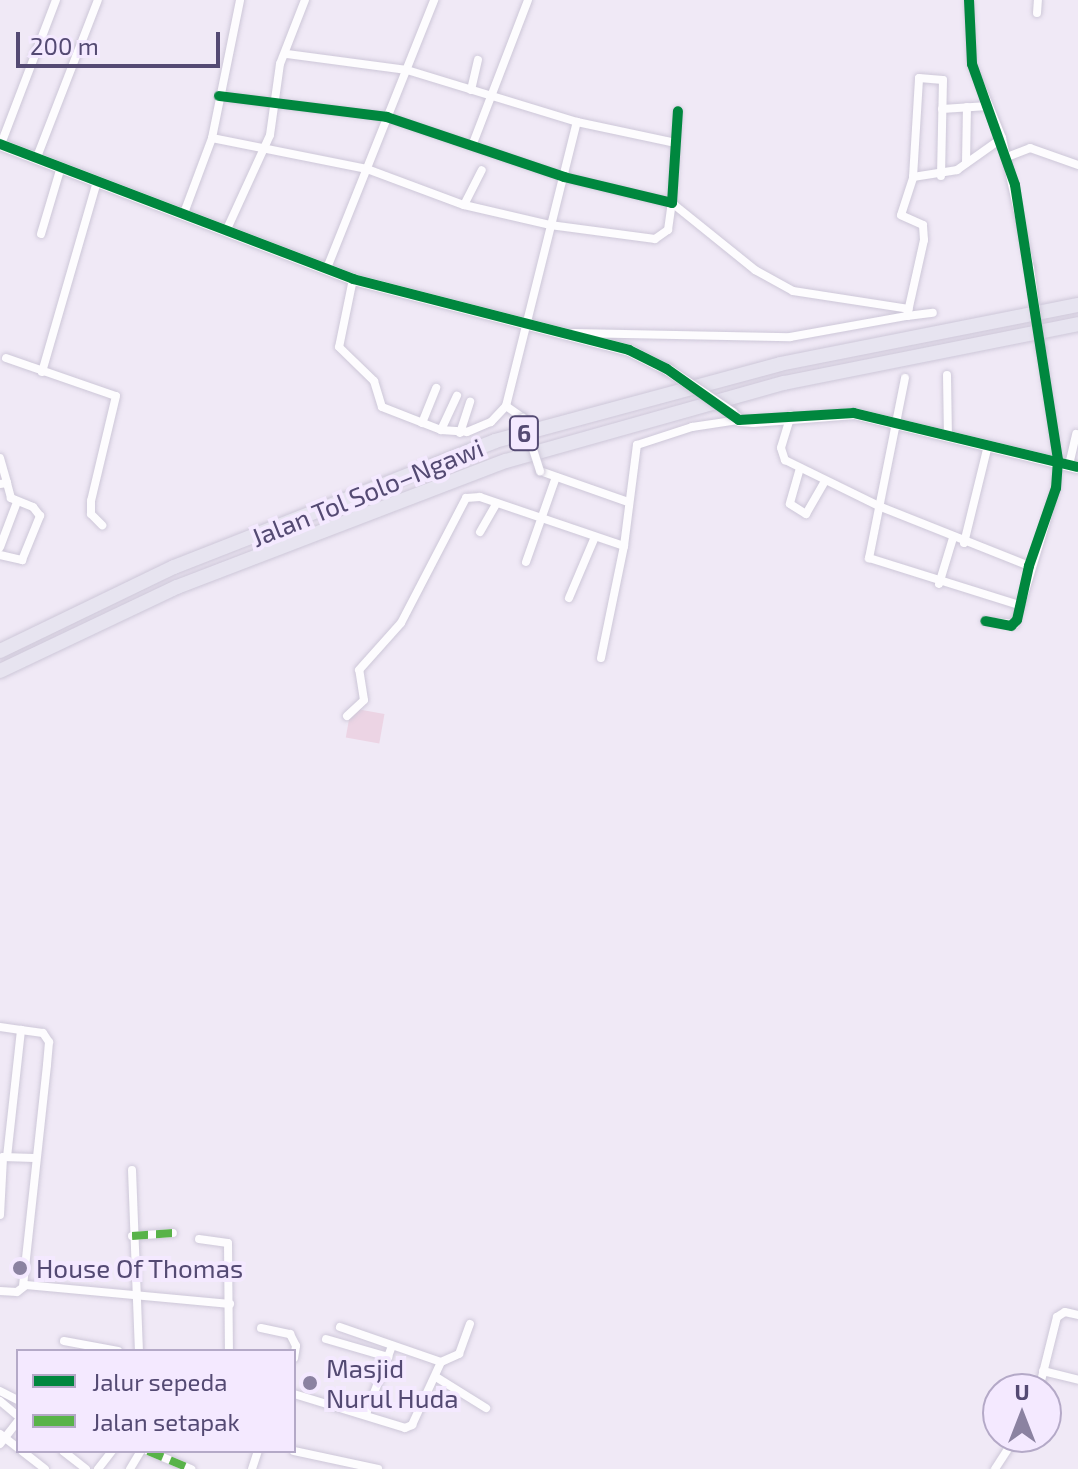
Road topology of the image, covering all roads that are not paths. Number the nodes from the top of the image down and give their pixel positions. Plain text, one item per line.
1 (56, 0) edge
2 (98, 0) edge
3 (240, 0) edge
4 (305, 0) edge
5 (423, 0) edge
6 (434, 0) edge
7 (528, 0) edge
8 (969, 0) edge
9 (1038, 0) edge
10 (1037, 13) dead end
11 (287, 54) junction
12 (478, 60) dead end
13 (407, 70) junction
14 (471, 90) junction
15 (219, 96) junction
16 (494, 98) junction
17 (275, 100) junction
18 (988, 106) junction
19 (967, 107) junction
20 (942, 109) junction
21 (678, 111) dead end
22 (387, 117) junction
23 (577, 122) junction
24 (212, 138) junction
25 (1002, 138) junction
26 (676, 143) junction
27 (0, 144) edge
28 (472, 146) junction
29 (264, 150) junction
30 (37, 157) junction
31 (1007, 157) junction
32 (966, 163) junction
33 (1078, 165) edge
34 (61, 167) junction
35 (367, 169) junction
36 (482, 170) dead end
37 (941, 176) junction
38 (564, 177) junction
39 (913, 177) junction
40 (97, 181) junction
41 (672, 203) junction
42 (464, 205) junction
43 (184, 213) junction
44 (550, 225) junction
45 (227, 229) junction
46 (41, 234) dead end
47 (327, 268) junction
48 (353, 279) junction
49 (1078, 305) edge
50 (908, 312) junction
51 (933, 313) dead end
52 (528, 323) junction
53 (1078, 324) edge
54 (564, 333) junction
55 (6, 358) dead end
56 (42, 372) junction
57 (947, 375) dead end
58 (905, 378) dead end
59 (436, 388) dead end
60 (457, 396) dead end
61 (470, 402) dead end
62 (506, 406) junction
63 (791, 415) junction
64 (735, 417) junction
65 (899, 422) junction
66 (422, 423) junction
67 (441, 430) junction
68 (460, 433) junction
69 (1076, 434) edge
70 (948, 436) junction
71 (988, 445) junction
72 (0, 458) edge
73 (1068, 464) edge
74 (800, 468) junction
75 (556, 477) junction
76 (825, 481) junction
77 (4, 484) edge
78 (17, 502) junction
79 (628, 502) junction
80 (496, 504) junction
81 (881, 507) junction
82 (544, 521) junction
83 (102, 525) dead end
84 (480, 532) dead end
85 (953, 538) junction
86 (594, 539) junction
87 (964, 543) junction
88 (624, 546) junction
89 (0, 547) edge
90 (0, 555) edge
91 (526, 562) dead end
92 (1029, 566) junction
93 (939, 584) junction
94 (569, 598) dead end
95 (1019, 605) junction
96 (985, 621) dead end
97 (0, 651) edge
98 (601, 658) dead end
99 (0, 671) edge
100 (347, 716) dead end
101 (0, 1027) edge
102 (21, 1030) junction
103 (4, 1157) edge
104 (34, 1158) junction
105 (132, 1170) dead end
106 (0, 1215) edge
107 (173, 1233) dead end
108 (132, 1236) junction
109 (199, 1239) dead end
110 (23, 1285) junction
111 (0, 1291) edge
112 (138, 1294) junction
113 (230, 1304) junction
114 (1078, 1315) edge
115 (470, 1324) dead end
116 (340, 1327) dead end
117 (261, 1328) dead end
118 (326, 1339) dead end
119 (64, 1341) dead end
120 (392, 1346) junction
121 (107, 1349) edge
122 (139, 1349) edge
123 (229, 1349) edge
124 (296, 1349) edge
125 (388, 1357) junction
126 (441, 1362) junction
127 (1043, 1371) joint
128 (436, 1377) junction
129 (1078, 1380) edge
130 (296, 1395) edge
131 (0, 1401) edge
132 (486, 1408) dead end
133 (366, 1414) junction
134 (16, 1417) edge
135 (16, 1421) edge
136 (2, 1438) edge
137 (296, 1451) edge
138 (25, 1453) edge
139 (66, 1453) edge
140 (110, 1453) edge
141 (153, 1453) edge
142 (45, 1469) edge
143 (86, 1469) edge
144 (98, 1469) edge
145 (191, 1469) edge
146 (378, 1469) edge

1 - 27 street
2 - 30 street
3 - 15 street
4 - 11 street
5 - 6 street
6 - 13 street
7 - 16 street
8 - 18 street
9 - 10 street
11 - 13 street
11 - 17 street
12 - 14 street
13 - 14 street
13 - 22 street
14 - 16 street
15 - 17 street
15 - 24 street
16 - 23 street
16 - 28 street
17 - 22 street
17 - 29 street
18 - 19 street
18 - 25 street
19 - 20 street
19 - 32 street
20 - 37 street
20 - 39 street
21 - 26 street
22 - 28 street
22 - 35 street
23 - 26 street
23 - 38 street
24 - 29 street
24 - 43 street
25 - 31 street
25 - 32 street
26 - 41 street
27 - 30 street
28 - 38 street
29 - 35 street
29 - 45 street
30 - 34 street
31 - 33 street
31 - 73 street, bridge
32 - 37 street
34 - 40 street
34 - 46 street
35 - 42 street
35 - 47 street
36 - 42 street
37 - 39 street
38 - 41 street
38 - 44 street
39 - 50 street
40 - 43 street
40 - 56 street
41 - 44 street
41 - 50 street
42 - 44 street
43 - 45 street
44 - 52 street
45 - 47 street
47 - 48 street
48 - 52 street
48 - 66 street
49 - 97 highway, Jalan Tol Solo–Ngawi / 6
50 - 51 street
50 - 54 street
52 - 54 street
52 - 62 street
53 - 99 highway, Jalan Tol Solo–Ngawi / 6
54 - 64 street, bridge
55 - 56 street
56 - 83 street
57 - 70 street
58 - 65 street
59 - 66 street
60 - 67 street
61 - 68 street
62 - 68 street
62 - 75 street, bridge
63 - 64 street
63 - 65 street
63 - 74 street
64 - 79 street
65 - 70 street
65 - 81 street
66 - 67 street
67 - 68 street
69 - 73 street
70 - 71 street
71 - 73 street
71 - 87 street
72 - 77 street
73 - 92 street
74 - 76 street
74 - 76 street
75 - 79 street
75 - 82 street
76 - 81 street
77 - 78 street
78 - 89 street
78 - 90 street
79 - 88 street
80 - 82 street
80 - 84 street
80 - 100 street
81 - 85 street
81 - 93 street
82 - 86 street
82 - 91 street
85 - 87 street
85 - 93 street
86 - 88 street
86 - 94 street
87 - 92 street
88 - 98 street
92 - 95 street
93 - 95 street
95 - 96 street
101 - 102 street
102 - 103 street
102 - 104 street
103 - 104 street
103 - 106 street
104 - 110 street
105 - 108 street
107 - 108 street
108 - 112 street
109 - 113 street
110 - 111 street
110 - 112 street
112 - 113 street
112 - 122 street
113 - 123 street
114 - 127 street
115 - 126 street
116 - 120 street
117 - 124 street
118 - 125 street
119 - 121 street
120 - 125 street
120 - 126 street
125 - 133 street
126 - 128 street
127 - 129 street
128 - 132 street
128 - 133 street
130 - 133 street
131 - 134 street
135 - 136 street
137 - 146 street
138 - 142 street
139 - 143 street
140 - 144 street
141 - 145 street

